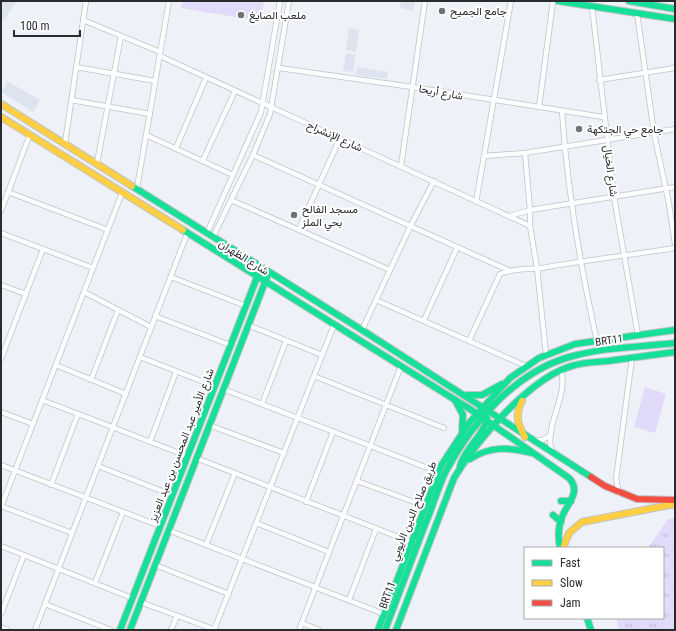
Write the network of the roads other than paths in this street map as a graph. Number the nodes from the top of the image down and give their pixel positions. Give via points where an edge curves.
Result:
1 (86, 1) edge
2 (169, 1) edge
3 (280, 1) edge
4 (289, 1) edge
5 (426, 1) edge
6 (511, 1) edge
7 (553, 1) edge
8 (558, 1) edge
9 (629, 1) edge
10 (637, 2) edge
11 (592, 6) junction
12 (675, 9) edge
13 (636, 13) junction
14 (675, 19) edge
15 (83, 20) junction
16 (121, 36) junction
17 (160, 54) junction
18 (76, 67) junction
19 (279, 68) junction
20 (675, 68) edge
21 (645, 73) junction
22 (114, 74) junction
23 (206, 78) junction
24 (599, 80) junction
25 (155, 81) junction
26 (412, 86) junction
27 (235, 91) junction
28 (71, 100) junction
29 (494, 101) junction
30 (1, 104) edge
31 (263, 105) junction
32 (107, 106) junction
33 (539, 107) junction
34 (272, 108) junction
35 (562, 110) junction
36 (150, 114) junction
37 (1, 117) edge
38 (603, 117) junction
39 (675, 129) edge
40 (654, 132) junction
41 (30, 134) junction
42 (146, 135) junction
43 (340, 138) junction
44 (607, 139) junction
45 (65, 143) junction
46 (564, 146) junction
47 (176, 148) junction
48 (525, 153) junction
49 (253, 155) junction
50 (484, 156) junction
51 (203, 160) junction
52 (97, 163) junction
53 (401, 166) junction
54 (233, 175) junction
55 (434, 181) junction
56 (320, 184) junction
57 (675, 187) edge
58 (137, 188) junction
59 (664, 189) junction
60 (8, 192) junction
61 (122, 193) junction
62 (614, 197) junction
63 (231, 200) junction
64 (476, 202) junction
65 (572, 204) junction
66 (530, 210) junction
67 (1, 211) edge
68 (510, 216) junction
69 (411, 225) junction
70 (530, 226) junction
71 (299, 229) junction
72 (108, 230) junction
73 (1, 233) edge
74 (207, 233) junction
75 (187, 234) junction
76 (213, 237) junction
77 (675, 244) edge
78 (457, 248) junction
79 (675, 248) edge
80 (43, 249) junction
81 (623, 257) junction
82 (581, 261) junction
83 (261, 267) junction
84 (93, 268) junction
85 (537, 268) junction
86 (390, 270) junction
87 (508, 270) junction
88 (269, 272) junction
89 (170, 277) junction
90 (257, 277) junction
91 (265, 282) junction
92 (1, 285) edge
93 (84, 292) junction
94 (26, 294) junction
95 (376, 300) junction
96 (246, 306) junction
97 (118, 310) junction
98 (155, 316) junction
99 (424, 320) junction
100 (248, 325) junction
101 (334, 325) junction
102 (151, 328) junction
103 (362, 330) junction
104 (675, 330) edge
105 (638, 335) junction
106 (675, 339) edge
107 (286, 341) junction
108 (469, 341) junction
109 (597, 341) junction
110 (675, 343) edge
111 (653, 344) junction
112 (230, 345) junction
113 (675, 352) edge
114 (546, 354) junction
115 (322, 355) junction
116 (140, 357) junction
117 (632, 358) junction
118 (1, 359) edge
119 (56, 365) junction
120 (401, 366) junction
121 (526, 366) junction
122 (561, 370) junction
123 (176, 372) junction
124 (314, 376) junction
125 (510, 378) junction
126 (91, 380) junction
127 (214, 386) junction
128 (223, 389) junction
129 (527, 393) junction
130 (126, 394) junction
131 (462, 394) junction
132 (42, 400) junction
133 (455, 400) junction
134 (262, 404) junction
135 (386, 405) junction
136 (483, 407) junction
137 (1, 412) edge
138 (78, 414) junction
139 (476, 414) junction
140 (487, 417) junction
141 (297, 418) junction
142 (500, 419) junction
143 (33, 424) junction
144 (209, 425) junction
145 (112, 427) junction
146 (494, 427) junction
147 (444, 428) dead end
148 (333, 432) junction
149 (462, 432) junction
150 (551, 435) junction
151 (525, 437) junction
152 (533, 441) junction
153 (150, 442) junction
154 (370, 446) junction
155 (284, 453) junction
156 (532, 453) junction
157 (553, 454) junction
158 (187, 456) junction
159 (196, 458) junction
160 (1, 465) edge
161 (98, 466) junction
162 (461, 466) junction
163 (15, 471) junction
164 (438, 472) junction
165 (235, 473) junction
166 (616, 479) junction
167 (357, 481) junction
168 (51, 484) junction
169 (605, 486) junction
170 (270, 487) junction
171 (620, 494) junction
172 (172, 495) junction
173 (85, 498) junction
174 (675, 500) edge
175 (561, 501) dead end
176 (571, 501) junction
177 (306, 502) junction
178 (675, 504) edge
179 (1, 506) edge
180 (425, 506) junction
181 (123, 512) junction
182 (553, 515) dead end
183 (343, 516) junction
184 (561, 522) junction
185 (256, 523) junction
186 (160, 526) junction
187 (376, 529) junction
188 (168, 530) junction
189 (72, 533) junction
190 (411, 542) junction
191 (206, 545) junction
192 (1, 546) edge
193 (560, 547) edge
194 (563, 547) edge
195 (329, 552) junction
196 (24, 555) junction
197 (242, 559) junction
198 (155, 565) junction
199 (58, 568) junction
200 (95, 583) junction
201 (316, 587) junction
202 (228, 594) junction
203 (132, 598) junction
204 (348, 600) junction
205 (140, 602) junction
206 (45, 604) junction
207 (1, 614) edge
208 (384, 614) junction
209 (177, 616) junction
210 (587, 619) edge
211 (302, 623) junction
212 (1, 627) edge
213 (8, 630) edge
214 (35, 630) edge
215 (111, 630) edge
216 (120, 630) edge
217 (130, 630) edge
218 (171, 630) edge
219 (215, 630) edge
220 (299, 630) edge
221 (319, 630) edge
222 (378, 630) edge
223 (385, 630) edge
224 (396, 630) edge
225 (591, 630) edge

1 - 15 street
2 - 17 street
3 - 31 street
4 - 19 street
5 - 26 street
6 - 29 street
7 - 33 street
8 - 11 main road
9 - 10 main road
10 - 12 main road
11 - 13 main road
11 - 24 street, شارع الخيال
13 - 14 main road
13 - 21 street
15 - 16 street, شارع الإنشراح
15 - 18 street
16 - 17 street, شارع الإنشراح
16 - 22 street
17 - 23 street, شارع الإنشراح
17 - 25 street
18 - 22 street
18 - 28 street
19 - 26 street, شارع أريحا
19 - 34 street
20 - 21 street
21 - 24 street
21 - 40 street
22 - 25 street
22 - 32 street
23 - 27 street, شارع الإنشراح
23 - 47 street
24 - 38 street, شارع الخيال
25 - 36 street
26 - 29 street, شارع أريحا
26 - 53 street
27 - 31 street, شارع الإنشراح
27 - 51 street
28 - 32 street
28 - 45 street
29 - 33 street, شارع أريحا
29 - 50 street
30 - 45 main road, شارع الظهران
31 - 34 street, شارع الإنشراح
31 - 54 street
32 - 36 street
32 - 52 street
33 - 35 street, شارع أريحا
34 - 43 street, شارع الإنشراح
34 - 49 street
35 - 38 street, شارع أريحا
35 - 46 street
36 - 42 street
37 - 41 main road, شارع الظهران
38 - 44 street, شارع الخيال
39 - 40 street
40 - 44 street
40 - 59 street
41 - 60 street
41 - 61 main road, شارع الظهران
42 - 47 street
42 - 58 street
43 - 53 street, شارع الإنشراح
43 - 56 street
44 - 46 street
44 - 62 street, شارع الخيال
45 - 52 main road, شارع الظهران
46 - 48 street
46 - 65 street
47 - 51 street
48 - 50 street
48 - 66 street
49 - 56 street
49 - 63 street
50 - 64 street
51 - 54 street
52 - 58 main road, شارع الظهران
53 - 55 street, شارع الإنشراح
54 - 74 street
55 - 64 street, شارع الإنشراح
55 - 69 street
56 - 69 street
56 - 71 street
57 - 59 street
58 - 74 main road, شارع الظهران
59 - 62 street
59 - 77 street
60 - 67 street
60 - 72 street
61 - 72 street
61 - 75 main road, شارع الظهران
62 - 65 street
62 - 81 street, شارع الخيال
63 - 71 street
63 - 76 street
64 - 68 street, شارع الإنشراح
65 - 66 street
65 - 82 street
66 - 68 street
66 - 70 street
68 - 70 street, شارع الإنشراح
69 - 78 street
69 - 86 street
70 - 85 street
71 - 86 street
72 - 84 street
73 - 80 street
74 - 76 main road, شارع الظهران
75 - 89 street
75 - 90 main road, شارع الظهران
76 - 83 main road, شارع الظهران
78 - 87 street
78 - 99 street
79 - 81 street
80 - 84 street
80 - 94 street
81 - 82 street
81 - 105 street, شارع الخيال
82 - 85 street
82 - 109 street
83 - 88 main road, شارع الظهران
83 - 90 main road, شارع الأمير عبد المحسن بن عبد العزيز
84 - 93 street
85 - 87 street
85 - 114 street
86 - 95 street
87 - 108 street via 500,274
88 - 91 main road, شارع الأمير عبد المحسن بن عبد العزيز
88 - 103 main road, شارع الظهران
89 - 96 street
89 - 98 street
90 - 91 main road, شارع الظهران
90 - 96 main road, شارع الأمير عبد المحسن بن عبد العزيز
91 - 100 main road, شارع الأمير عبد المحسن بن عبد العزيز
91 - 101 main road, شارع الظهران
92 - 94 street
93 - 97 street
93 - 119 street
94 - 118 street
95 - 99 street
95 - 103 street
96 - 112 main road, شارع الأمير عبد المحسن بن عبد العزيز
97 - 102 street
97 - 126 street
98 - 102 street
98 - 112 street
99 - 108 street
100 - 107 street
100 - 128 main road, شارع الأمير عبد المحسن بن عبد العزيز
101 - 115 street
101 - 120 main road, شارع الظهران
102 - 116 street
103 - 131 main road, شارع الظهران
104 - 105 main road, طريق صلاح الدين الأيوبي
105 - 109 main road, طريق صلاح الدين الأيوبي
106 - 111 main road
107 - 115 street
107 - 134 street
108 - 121 street
109 - 114 main road, طريق صلاح الدين الأيوبي via 575,344
110 - 111 main road
111 - 140 main road, BRT11 via 578,355 557,361 523,380
112 - 127 main road, شارع الأمير عبد المحسن بن عبد العزيز
113 - 117 main road
114 - 121 main road, طريق صلاح الدين الأيوبي
115 - 124 street
116 - 123 street
116 - 130 street
117 - 122 main road
117 - 166 street
119 - 126 street
119 - 132 street
120 - 133 main road, شارع الظهران
120 - 135 street
121 - 125 main road, طريق صلاح الدين الأيوبي
122 - 129 main road via 542,380
122 - 150 street via 562,388
123 - 127 street
123 - 153 street
124 - 135 street
124 - 141 street
125 - 131 main road via 487,394 474,397
125 - 136 main road, طريق صلاح الدين الأيوبي
126 - 130 street
127 - 158 main road, شارع الأمير عبد المحسن بن عبد العزيز
128 - 134 street
128 - 144 main road, شارع الأمير عبد المحسن بن عبد العزيز
129 - 142 main road
129 - 151 main road via 517,410 516,418
130 - 145 street
131 - 136 main road, شارع الظهران
132 - 138 street
132 - 143 street
133 - 139 main road, شارع الظهران
133 - 149 main road via 463,415
134 - 141 street
135 - 147 street
135 - 154 street
136 - 139 main road, طريق صلاح الدين الأيوبي
136 - 140 main road, شارع الظهران
137 - 143 street
138 - 145 street
138 - 168 street
139 - 140 main road, شارع الظهران
139 - 149 main road, طريق صلاح الدين الأيوبي
140 - 142 main road
140 - 146 main road
140 - 162 main road via 483,428 464,452
140 - 223 main road, BRT11 via 454,456 445,473
141 - 148 street
141 - 155 street
142 - 146 main road
142 - 151 main road
143 - 163 street
144 - 155 street
144 - 159 main road, شارع الأمير عبد المحسن بن عبد العزيز
145 - 153 street
145 - 161 street
146 - 156 main road
146 - 162 main road
148 - 154 street
148 - 177 street
149 - 164 main road, طريق صلاح الدين الأيوبي
150 - 152 street
150 - 157 street
151 - 152 main road
152 - 157 main road
153 - 158 street
154 - 164 street
154 - 167 street
155 - 170 street
156 - 162 main road via 514,448 495,448 483,451
156 - 176 main road via 572,480 575,489
157 - 169 main road
158 - 172 main road, شارع الأمير عبد المحسن بن عبد العزيز
159 - 165 street
159 - 188 main road, شارع الأمير عبد المحسن بن عبد العزيز
160 - 163 street
161 - 172 street
161 - 173 street
162 - 224 main road via 437,519
163 - 168 street
163 - 179 street
164 - 180 main road, طريق صلاح الدين الأيوبي
165 - 170 street
165 - 191 street
166 - 169 street
166 - 171 street
167 - 180 street
167 - 183 street
168 - 173 street
169 - 171 main road
170 - 177 street
170 - 185 street
171 - 174 main road via 646,500
172 - 186 main road, شارع الأمير عبد المحسن بن عبد العزيز
173 - 181 street
173 - 189 street
175 - 176 main road
176 - 184 main road
177 - 183 street
178 - 194 main road via 582,522 569,533
179 - 189 street
180 - 190 main road, طريق صلاح الدين الأيوبي
181 - 186 street
181 - 200 street
182 - 184 main road
183 - 187 street
183 - 195 street
184 - 193 main road
185 - 195 street
185 - 197 street
186 - 203 main road, شارع الأمير عبد المحسن بن عبد العزيز
187 - 190 street
187 - 204 street
188 - 191 street
188 - 198 main road, شارع الأمير عبد المحسن بن عبد العزيز
189 - 199 street
190 - 208 main road, طريق صلاح الدين الأيوبي
191 - 197 street
192 - 196 street
195 - 201 street
196 - 199 street
196 - 207 street
197 - 201 street
197 - 202 street
198 - 202 street
198 - 205 main road, شارع الأمير عبد المحسن بن عبد العزيز
199 - 200 street
199 - 206 street
200 - 203 street
201 - 204 street
201 - 211 street
202 - 219 street
203 - 216 main road, شارع الأمير عبد المحسن بن عبد العزيز
204 - 208 street
205 - 209 street
205 - 217 main road, شارع الأمير عبد المحسن بن عبد العزيز
206 - 214 street
206 - 215 street
208 - 222 main road, طريق صلاح الدين الأيوبي
209 - 218 street
209 - 219 street
210 - 225 main road
211 - 220 street
211 - 221 street
212 - 213 street

